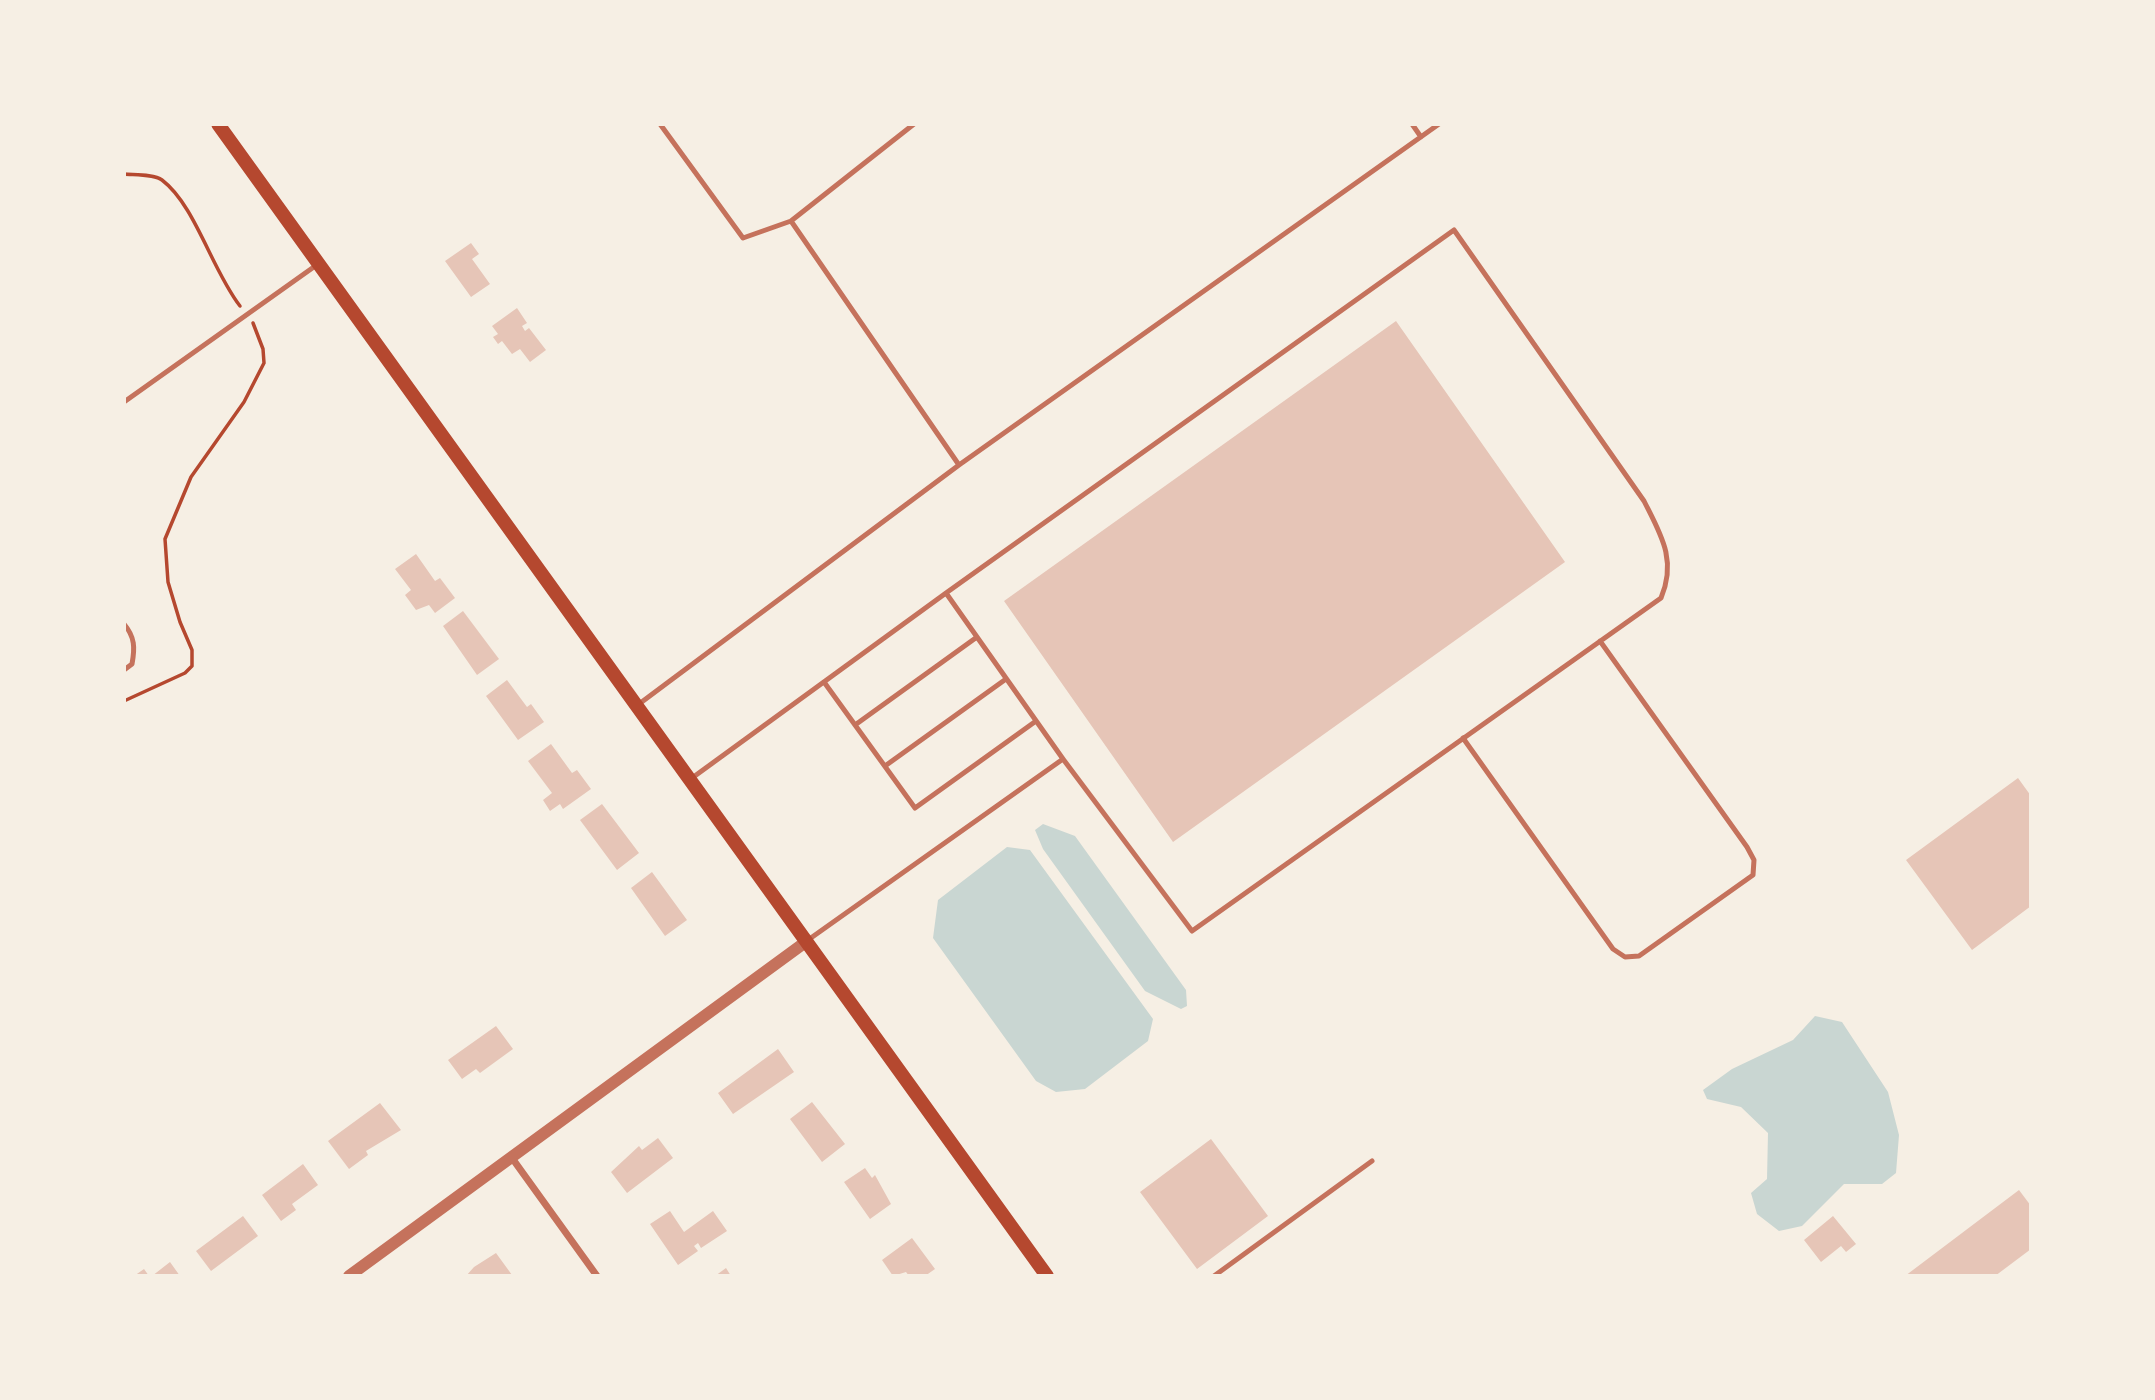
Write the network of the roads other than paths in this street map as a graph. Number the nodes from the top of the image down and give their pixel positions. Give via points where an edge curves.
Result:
1 (218, 124) edge
2 (660, 124) edge
3 (915, 124) edge
4 (1412, 124) edge
5 (1439, 124) edge
6 (1421, 137) junction
7 (791, 220) junction
8 (318, 264) junction
9 (124, 402) edge
10 (959, 465) junction
11 (946, 593) junction
12 (124, 624) edge
13 (977, 637) junction
14 (1600, 641) junction
15 (124, 670) edge
16 (1006, 679) junction
17 (824, 682) junction
18 (636, 706) junction
19 (1036, 721) junction
20 (855, 725) junction
21 (1463, 738) junction
22 (1063, 759) junction
23 (885, 766) junction
24 (689, 779) junction
25 (807, 941) junction
26 (512, 1158) junction
27 (1371, 1161) dead end
28 (349, 1276) edge
29 (597, 1276) edge
30 (1047, 1276) edge
31 (1214, 1276) edge

1 - 8 main road
2 - 7 lane via 743,238
3 - 7 lane
4 - 6 lane
5 - 6 lane
6 - 10 lane
7 - 10 lane
8 - 9 lane
8 - 18 main road
10 - 18 lane
11 - 13 lane
11 - 14 lane via 1454,230 1644,501 1660,532 1670,578 1661,598
11 - 17 lane
12 - 15 lane via 132,634 135,651 132,664
13 - 16 lane
13 - 20 lane
14 - 21 lane
14 - 21 lane via 1754,860 1753,875 1639,956 1625,957 1613,949
16 - 19 lane
16 - 23 lane
17 - 20 lane
17 - 24 lane
18 - 24 main road
19 - 22 lane
19 - 23 lane via 915,808
20 - 23 lane
21 - 22 lane via 1192,932
22 - 25 lane
24 - 25 main road
25 - 26 street
25 - 30 main road
26 - 28 street
26 - 29 street
27 - 31 lane

